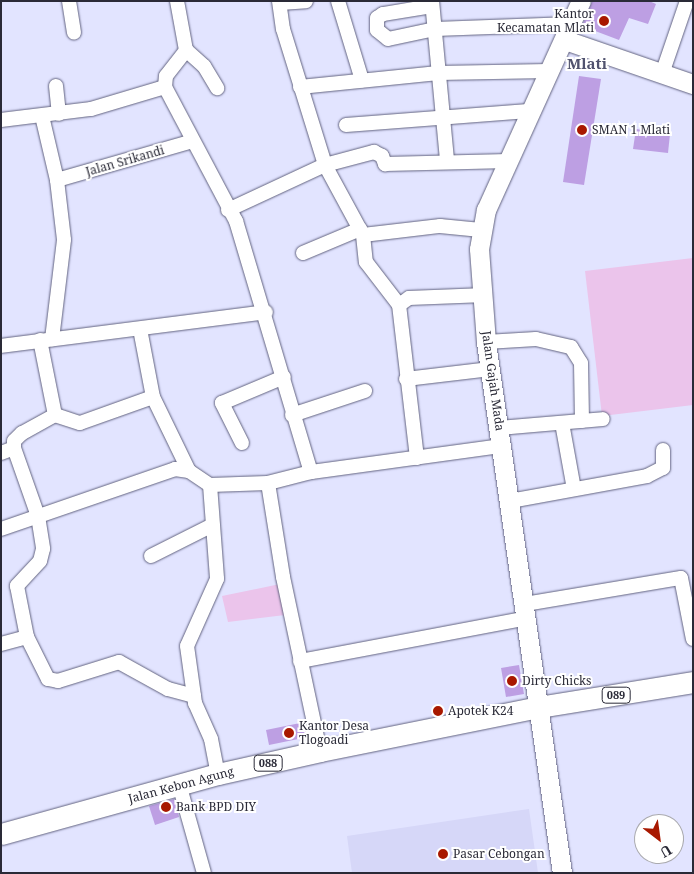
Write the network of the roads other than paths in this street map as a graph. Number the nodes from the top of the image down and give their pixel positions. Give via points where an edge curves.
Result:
1 (69, 1) edge
2 (177, 1) edge
3 (306, 1) edge
4 (338, 1) edge
5 (581, 1) edge
6 (687, 1) edge
7 (279, 2) edge
8 (432, 4) edge
9 (435, 30) junction
10 (569, 32) junction
11 (74, 33) dead end
12 (186, 50) junction
13 (549, 71) junction
14 (663, 71) junction
15 (438, 73) junction
16 (362, 80) junction
17 (693, 84) edge
18 (56, 86) dead end
19 (166, 87) junction
20 (300, 87) junction
21 (217, 88) dead end
22 (528, 111) junction
23 (59, 114) junction
24 (443, 115) junction
25 (42, 116) junction
26 (1, 120) edge
27 (346, 125) dead end
28 (194, 141) junction
29 (447, 160) junction
30 (509, 161) junction
31 (325, 165) junction
32 (57, 180) junction
33 (228, 210) junction
34 (481, 230) junction
35 (361, 232) junction
36 (303, 253) dead end
37 (485, 295) junction
38 (399, 305) junction
39 (266, 312) junction
40 (140, 329) junction
41 (46, 339) junction
42 (486, 342) junction
43 (1, 346) edge
44 (490, 369) junction
45 (284, 377) junction
46 (406, 379) junction
47 (365, 391) dead end
48 (153, 397) junction
49 (55, 415) junction
50 (292, 415) junction
51 (603, 419) dead end
52 (582, 421) junction
53 (562, 423) junction
54 (500, 437) junction
55 (242, 443) dead end
56 (663, 450) dead end
57 (8, 451) edge
58 (417, 458) junction
59 (189, 472) junction
60 (311, 472) junction
61 (268, 483) junction
62 (210, 485) junction
63 (574, 490) junction
64 (510, 501) junction
65 (38, 516) junction
66 (213, 525) junction
67 (1, 529) edge
68 (151, 556) dead end
69 (687, 577) edge
70 (526, 611) junction
71 (27, 637) junction
72 (693, 639) edge
73 (1, 644) edge
74 (300, 662) junction
75 (693, 682) edge
76 (194, 696) junction
77 (539, 707) junction
78 (320, 751) junction
79 (218, 774) junction
80 (179, 784) junction
81 (1, 834) edge
82 (204, 873) edge
83 (562, 873) edge

1 - 11 street
2 - 12 street
3 - 7 street
4 - 16 street
5 - 10 main road, Jalan Gajah Mada
6 - 14 street
7 - 20 street
8 - 9 street
8 - 9 street via 382,14 376,24 379,35 388,39
9 - 10 street
9 - 15 street
10 - 13 main road, Jalan Gajah Mada
10 - 14 main road
12 - 19 street via 166,76
12 - 21 street via 204,66
13 - 15 street
13 - 22 main road, Jalan Gajah Mada
14 - 17 main road
15 - 16 street
15 - 24 street
16 - 20 street
18 - 23 street
19 - 23 street via 91,109
19 - 28 street
20 - 31 street
22 - 24 street
22 - 30 main road, Jalan Gajah Mada
23 - 25 street
24 - 27 street
24 - 29 street
25 - 26 street
25 - 32 street
28 - 32 street, Jalan Srikandi
28 - 33 street
29 - 30 street
29 - 31 street via 385,164 382,156 374,152
30 - 34 main road, Jalan Gajah Mada via 486,210
31 - 33 street
31 - 35 street
32 - 41 street via 64,252
33 - 39 street via 236,221
34 - 35 street via 440,226
34 - 37 main road, Jalan Gajah Mada via 479,249
35 - 36 street
35 - 38 street via 366,262
37 - 38 street via 409,298
37 - 42 main road, Jalan Gajah Mada
38 - 46 street
39 - 40 street
39 - 45 street
40 - 41 street
40 - 48 street
41 - 43 street
41 - 49 street
42 - 44 main road, Jalan Gajah Mada
42 - 52 street via 536,339 571,347 581,363
44 - 46 street
44 - 54 main road, Jalan Gajah Mada
45 - 50 street
45 - 55 street via 222,403
46 - 58 street
47 - 50 street
48 - 49 street via 80,423
48 - 59 street
49 - 57 street via 22,433
50 - 60 street
51 - 52 street
52 - 53 street
53 - 54 street
53 - 63 street
54 - 58 street
54 - 64 main road, Jalan Gajah Mada
56 - 63 street via 664,464 656,473
57 - 65 street
58 - 60 street
59 - 62 street
59 - 65 street via 175,469
60 - 61 street
61 - 62 street
61 - 74 street
62 - 66 street
63 - 64 street
64 - 70 main road, Jalan Gajah Mada
65 - 67 street
65 - 71 street via 42,555 20,580 16,593
66 - 68 street
66 - 76 street via 217,579 187,646
69 - 70 street
69 - 72 street
70 - 74 street
70 - 77 main road, Jalan Gajah Mada
71 - 73 street
71 - 76 street via 48,679 58,681 118,662 168,689
74 - 78 street
75 - 77 main road, 089
76 - 79 street via 211,739
77 - 78 main road, Jalan Kebon Agung / 088
77 - 83 main road, Jalan Gajah Mada
78 - 79 main road, Jalan Kebon Agung / 088
79 - 80 main road, Jalan Kebon Agung / 088
80 - 81 main road, Jalan Kebon Agung / 088
80 - 82 street

